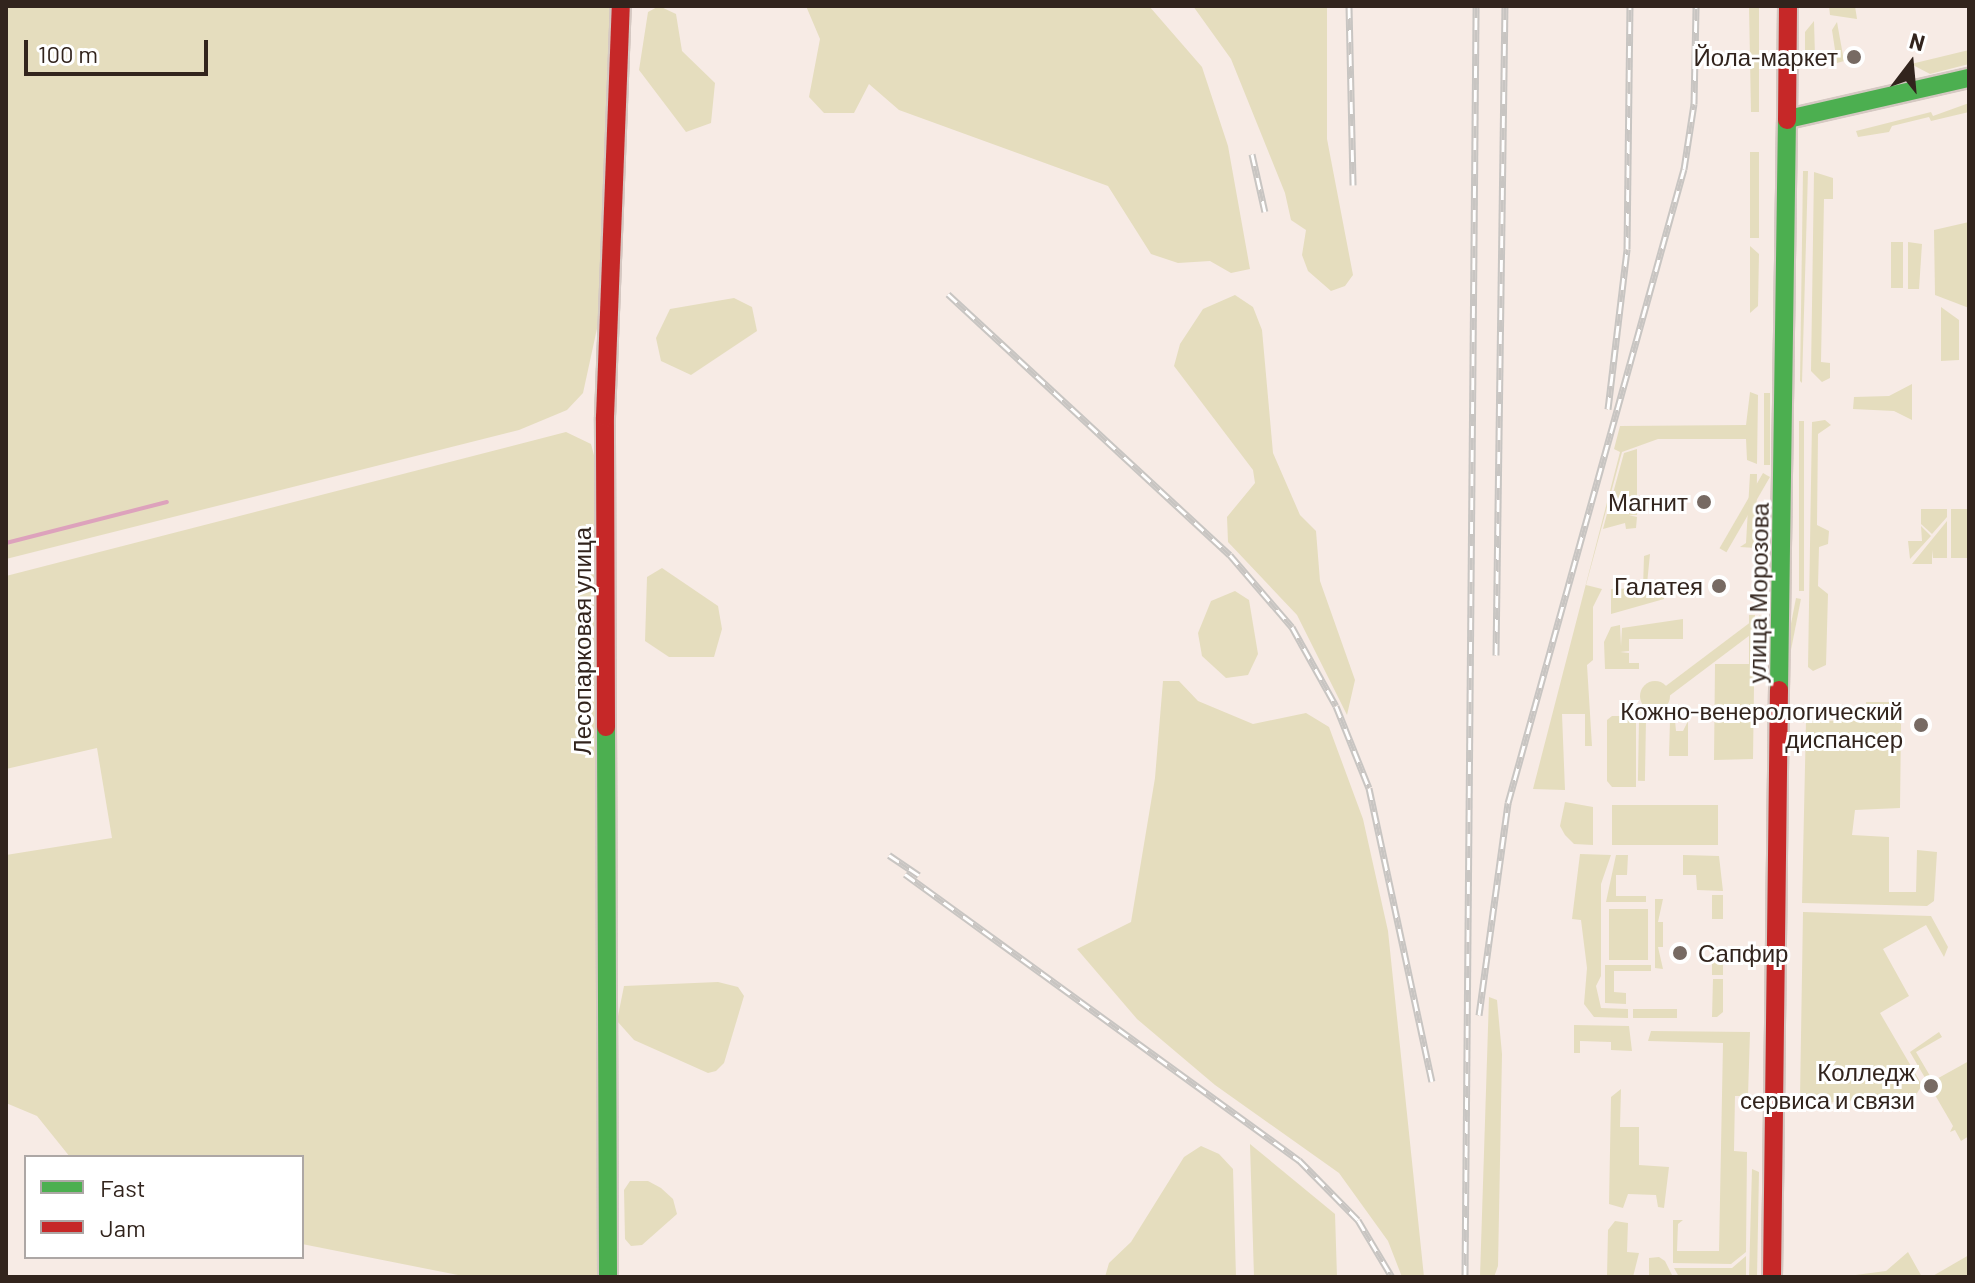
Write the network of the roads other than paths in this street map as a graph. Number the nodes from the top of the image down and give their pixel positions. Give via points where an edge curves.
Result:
1 (621, 6) edge
2 (1788, 6) edge
3 (1969, 78) edge
4 (1788, 119) junction
5 (608, 1277) edge
6 (1772, 1277) edge

1 - 5 street, Лесопарковая улица via 605,417
2 - 4 street, улица Морозова
3 - 4 street
4 - 6 street, улица Морозова

